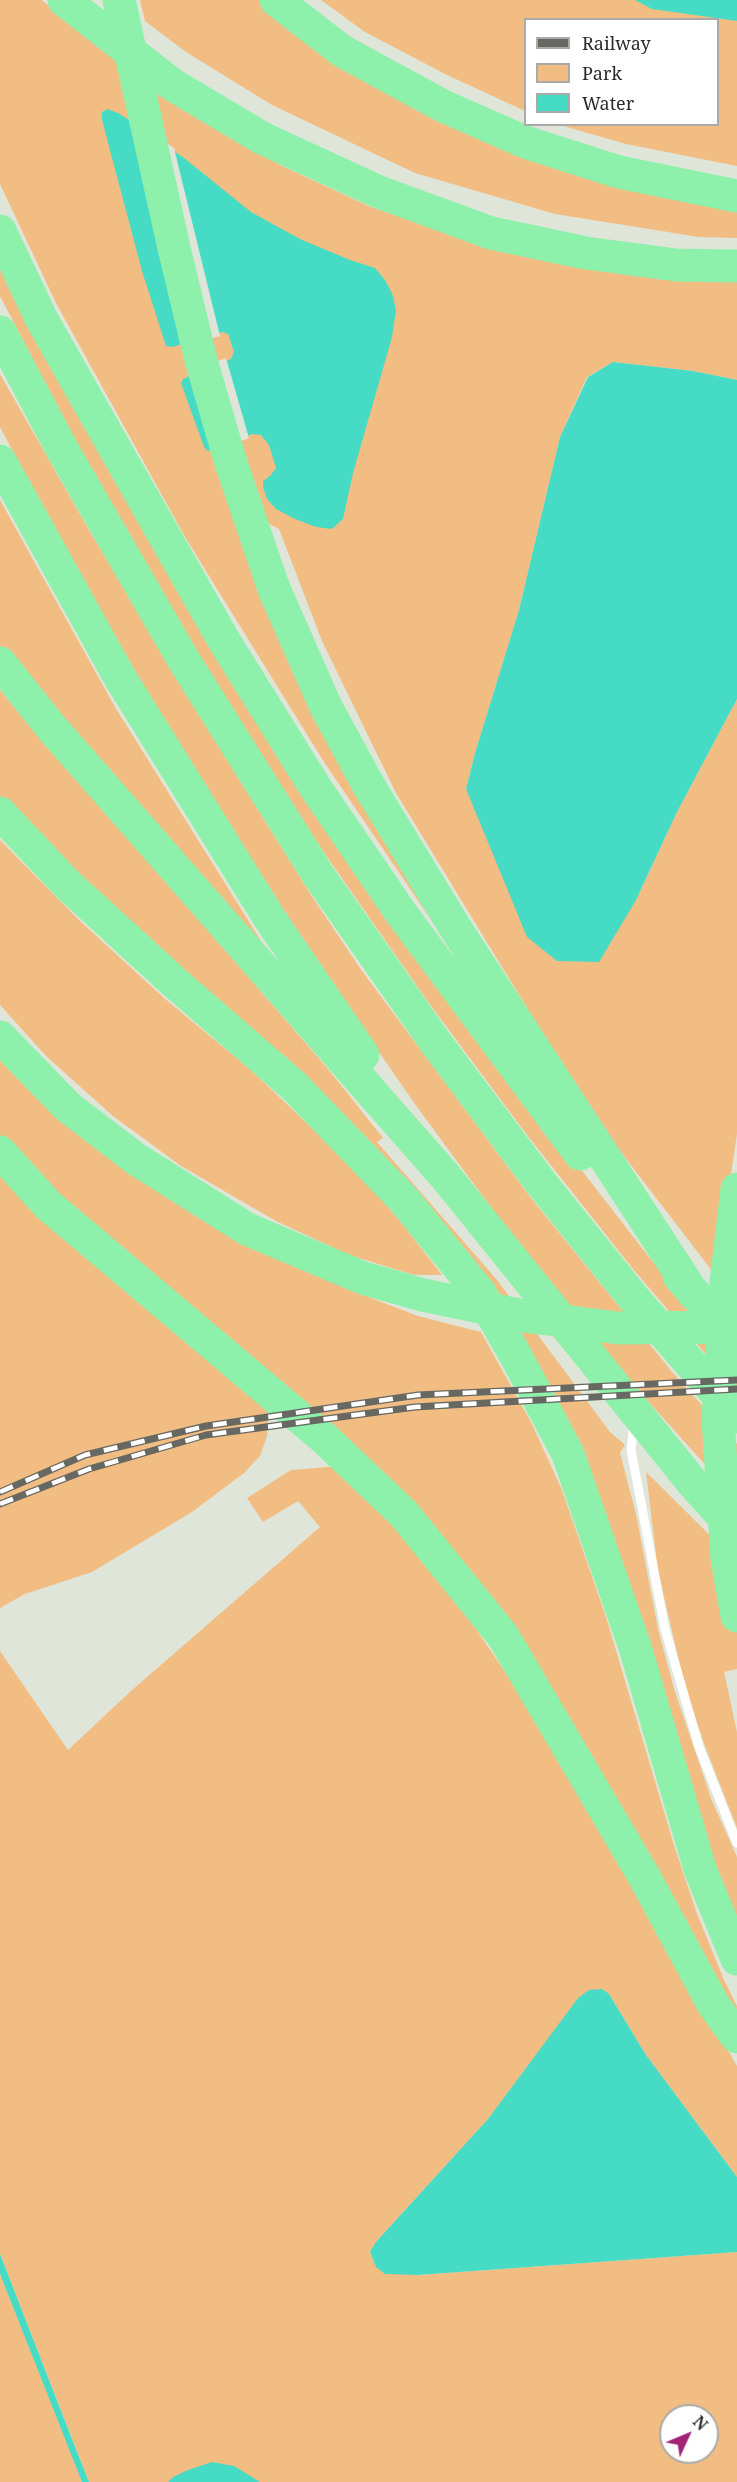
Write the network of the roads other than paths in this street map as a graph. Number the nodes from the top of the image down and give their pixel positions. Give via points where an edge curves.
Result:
1 (64, 0) edge
2 (92, 0) edge
3 (119, 0) edge
4 (276, 0) edge
5 (262, 138) junction
6 (737, 196) edge
7 (0, 231) edge
8 (737, 266) edge
9 (0, 332) edge
10 (0, 461) edge
11 (0, 663) edge
12 (0, 813) edge
13 (0, 1037) edge
14 (0, 1152) edge
15 (445, 1176) junction
16 (737, 1189) edge
17 (693, 1293) junction
18 (737, 1327) edge
19 (737, 1342) edge
20 (636, 1413) junction
21 (737, 1417) edge
22 (732, 1546) edge
23 (737, 1616) edge
24 (737, 1843) edge
25 (737, 1959) edge
26 (737, 2037) edge

1 - 5 highway via 173,85
2 - 5 highway via 174,71
3 - 17 highway via 201,360 230,460 274,589 326,707 456,929
4 - 6 highway via 342,51 443,106 525,142 619,172
5 - 8 highway via 379,192 491,232 586,253 676,265
7 - 17 highway via 42,320 223,639 315,787 515,1069
9 - 21 highway via 62,449 183,659 319,876 436,1043 541,1183
10 - 15 highway via 125,686 270,919
11 - 15 highway via 51,727
12 - 25 highway via 76,892 294,1086 404,1200 480,1293 568,1455 636,1650 699,1869
13 - 18 highway via 68,1107 136,1159 247,1229 363,1278 524,1316 618,1328
14 - 26 highway via 48,1205 325,1439 404,1514 503,1636 623,1839 713,2004
15 - 20 highway
16 - 22 highway via 724,1304 718,1418
17 - 19 highway
20 - 22 highway via 692,1482
20 - 24 lane via 631,1450 664,1629 699,1747
22 - 23 highway

